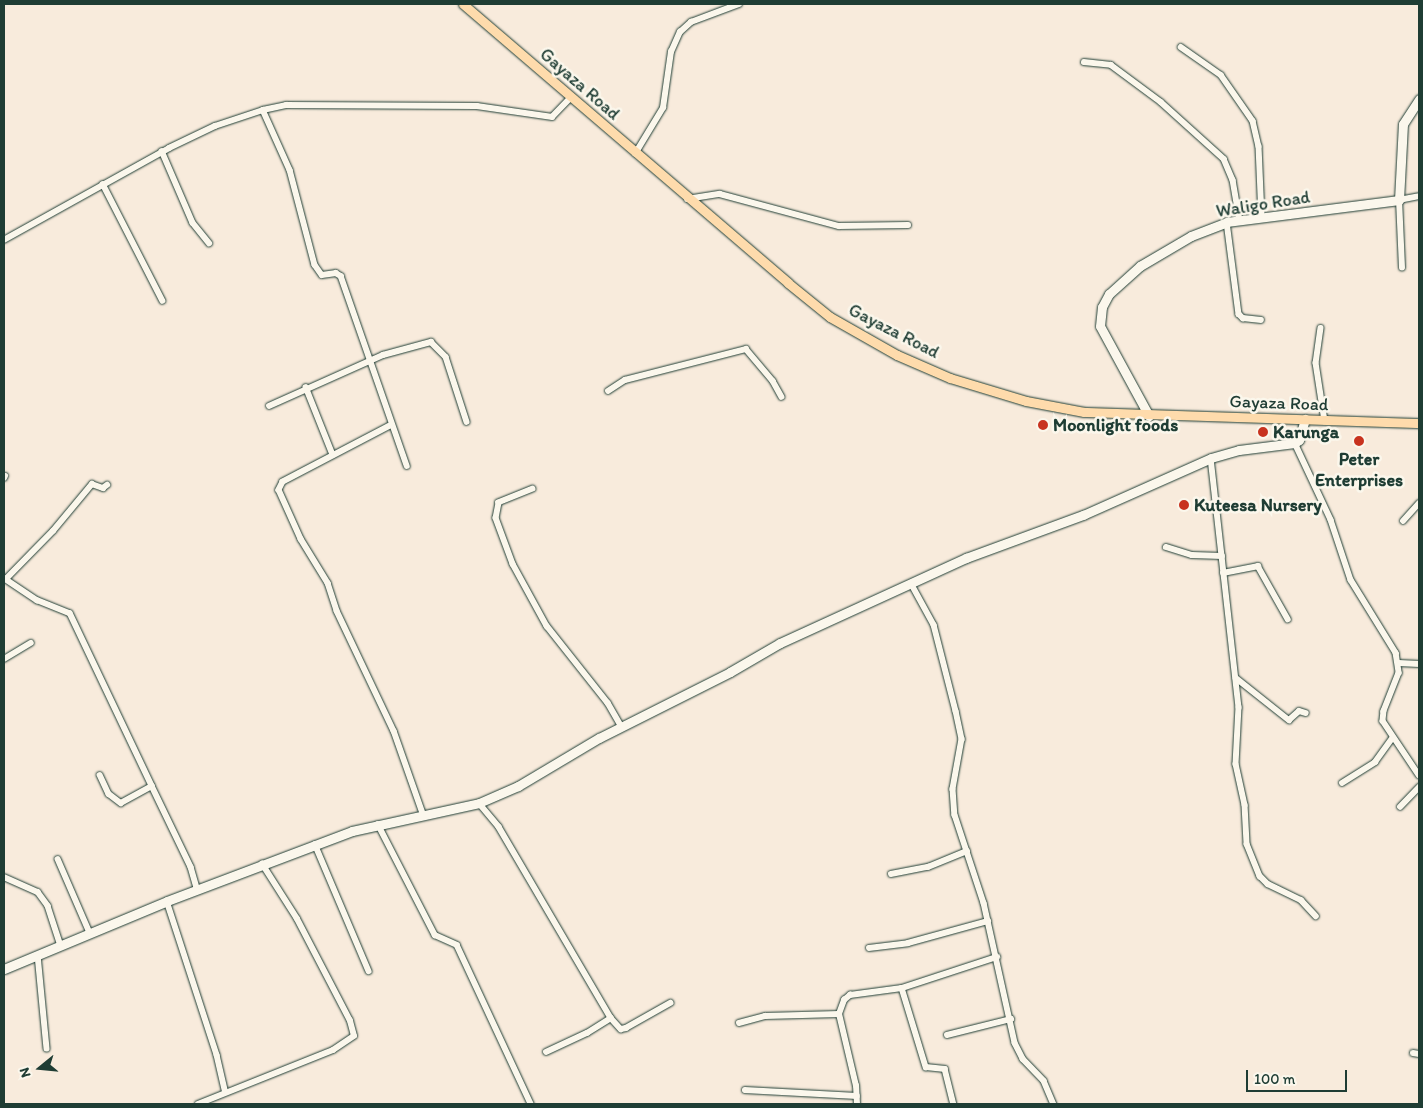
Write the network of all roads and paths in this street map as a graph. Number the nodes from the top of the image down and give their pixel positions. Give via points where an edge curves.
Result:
1 (464, 4) edge
2 (739, 4) edge
3 (1181, 47) dead end
4 (1084, 62) dead end
5 (571, 97) junction
6 (1419, 99) edge
7 (263, 110) junction
8 (162, 151) junction
9 (635, 154) junction
10 (103, 184) junction
11 (1419, 196) edge
12 (687, 199) junction
13 (1399, 200) junction
14 (1262, 217) junction
15 (1240, 220) junction
16 (1227, 222) junction
17 (908, 225) dead end
18 (4, 240) edge
19 (209, 243) dead end
20 (1402, 268) dead end
21 (163, 301) dead end
22 (1261, 320) dead end
23 (1321, 328) dead end
24 (369, 360) junction
25 (306, 387) junction
26 (608, 391) dead end
27 (782, 397) dead end
28 (269, 406) dead end
29 (1149, 416) junction
30 (1305, 419) junction
31 (1325, 421) junction
32 (468, 422) dead end
33 (1419, 423) edge
34 (392, 425) junction
35 (1295, 443) junction
36 (333, 455) junction
37 (1211, 458) junction
38 (407, 466) dead end
39 (108, 485) dead end
40 (533, 489) dead end
41 (1419, 503) edge
42 (1403, 521) dead end
43 (1166, 547) dead end
44 (1222, 556) junction
45 (1223, 573) junction
46 (5, 579) edge
47 (911, 583) junction
48 (1288, 619) dead end
49 (31, 643) dead end
50 (4, 660) edge
51 (1399, 663) junction
52 (1419, 664) edge
53 (1236, 678) junction
54 (1306, 713) dead end
55 (622, 727) junction
56 (1392, 739) junction
57 (100, 775) dead end
58 (1419, 775) edge
59 (1342, 783) dead end
60 (152, 786) junction
61 (1419, 787) edge
62 (479, 803) junction
63 (1400, 807) dead end
64 (424, 816) junction
65 (378, 824) junction
66 (315, 844) junction
67 (968, 851) junction
68 (58, 859) dead end
69 (262, 864) junction
70 (890, 874) dead end
71 (4, 876) edge
72 (198, 891) junction
73 (167, 901) junction
74 (1316, 916) dead end
75 (988, 921) junction
76 (90, 933) junction
77 (61, 946) junction
78 (869, 948) dead end
79 (38, 955) junction
80 (997, 957) junction
81 (4, 969) edge
82 (369, 971) dead end
83 (902, 988) junction
84 (670, 1003) dead end
85 (839, 1014) junction
86 (611, 1018) junction
87 (1011, 1019) junction
88 (739, 1023) dead end
89 (947, 1035) dead end
90 (47, 1049) dead end
91 (546, 1052) dead end
92 (745, 1090) dead end
93 (225, 1091) junction
94 (857, 1096) junction
95 (198, 1104) edge
96 (531, 1104) edge
97 (857, 1104) edge
98 (954, 1104) edge
99 (1054, 1104) edge

1 - 5 main road, Gayaza Road
2 - 9 street via 691,22 680,32 671,52 663,108
3 - 14 street via 1220,75 1253,120 1259,146
4 - 15 street via 1111,65 1169,109 1224,159 1233,180
5 - 7 street via 552,117 468,106 286,105
5 - 9 main road, Gayaza Road
6 - 13 street via 1403,124
7 - 8 street via 215,126
7 - 24 street via 290,170 315,265 322,275 339,273
8 - 10 street
8 - 19 street via 191,218
9 - 12 main road, Gayaza Road
10 - 18 street
10 - 21 street
11 - 13 street
12 - 17 street via 720,194 838,226
12 - 29 main road, Gayaza Road via 830,317 898,356 950,378 1026,401 1084,412
13 - 14 street, Waligo Road
13 - 20 street
14 - 15 street, Waligo Road
15 - 16 street, Waligo Road
16 - 22 street via 1238,314 1243,318
16 - 29 street, Waligo Road via 1191,236 1140,266 1120,281 1102,308 1100,318 1104,336
23 - 31 street via 1316,363
24 - 25 street
24 - 32 street via 422,342 431,342 446,357
24 - 34 street
25 - 28 street
25 - 36 street
26 - 27 street via 626,380 701,358 746,349 774,382
29 - 30 main road, Gayaza Road
30 - 31 main road, Gayaza Road
30 - 35 street via 1299,440
31 - 33 main road, Gayaza Road
34 - 36 street
34 - 38 street
35 - 37 street via 1239,450
35 - 51 street via 1331,520 1351,580 1366,608 1387,634
36 - 64 street via 283,482 280,490 301,539 328,583 336,611 394,731
37 - 44 street
37 - 47 street via 1091,512 966,558
39 - 46 street via 103,488 92,484 54,531
40 - 55 street via 499,502 495,512 513,564 547,626 608,703
41 - 42 street
43 - 44 street via 1192,555
44 - 45 street
45 - 48 street via 1258,566
45 - 53 street
46 - 60 street via 37,600 70,613
47 - 55 street via 780,643
47 - 67 street via 934,625 962,739 953,789
49 - 50 street
51 - 52 street
51 - 56 street via 1399,673 1382,716
53 - 54 street via 1289,720 1298,711
53 - 74 street via 1240,721 1236,764 1246,805 1250,857 1268,884 1301,900
55 - 62 street via 518,786
56 - 58 street
56 - 59 street via 1375,762
57 - 60 street via 109,794 121,803
60 - 72 street via 191,867
61 - 63 street
62 - 64 street
62 - 86 street via 499,827
64 - 65 street
65 - 66 street
65 - 96 street via 435,935 457,945
66 - 69 street
66 - 82 street
67 - 70 street via 928,867
67 - 75 street
68 - 76 street
69 - 72 street
69 - 93 street via 297,919 354,1034 353,1039 333,1050
71 - 77 street via 38,892 48,906
72 - 73 street
73 - 76 street
73 - 93 street via 217,1055
75 - 78 street via 908,943
75 - 80 street
76 - 77 street
77 - 79 street
79 - 81 street
79 - 90 street
80 - 83 street
80 - 87 street
83 - 85 street via 850,995 844,1000
83 - 98 street via 926,1067 945,1069
84 - 86 street via 626,1028 621,1029
85 - 88 street via 765,1016
85 - 94 street
86 - 91 street
87 - 89 street
87 - 99 street via 1019,1052 1044,1081
92 - 94 street
93 - 95 street
94 - 97 street

